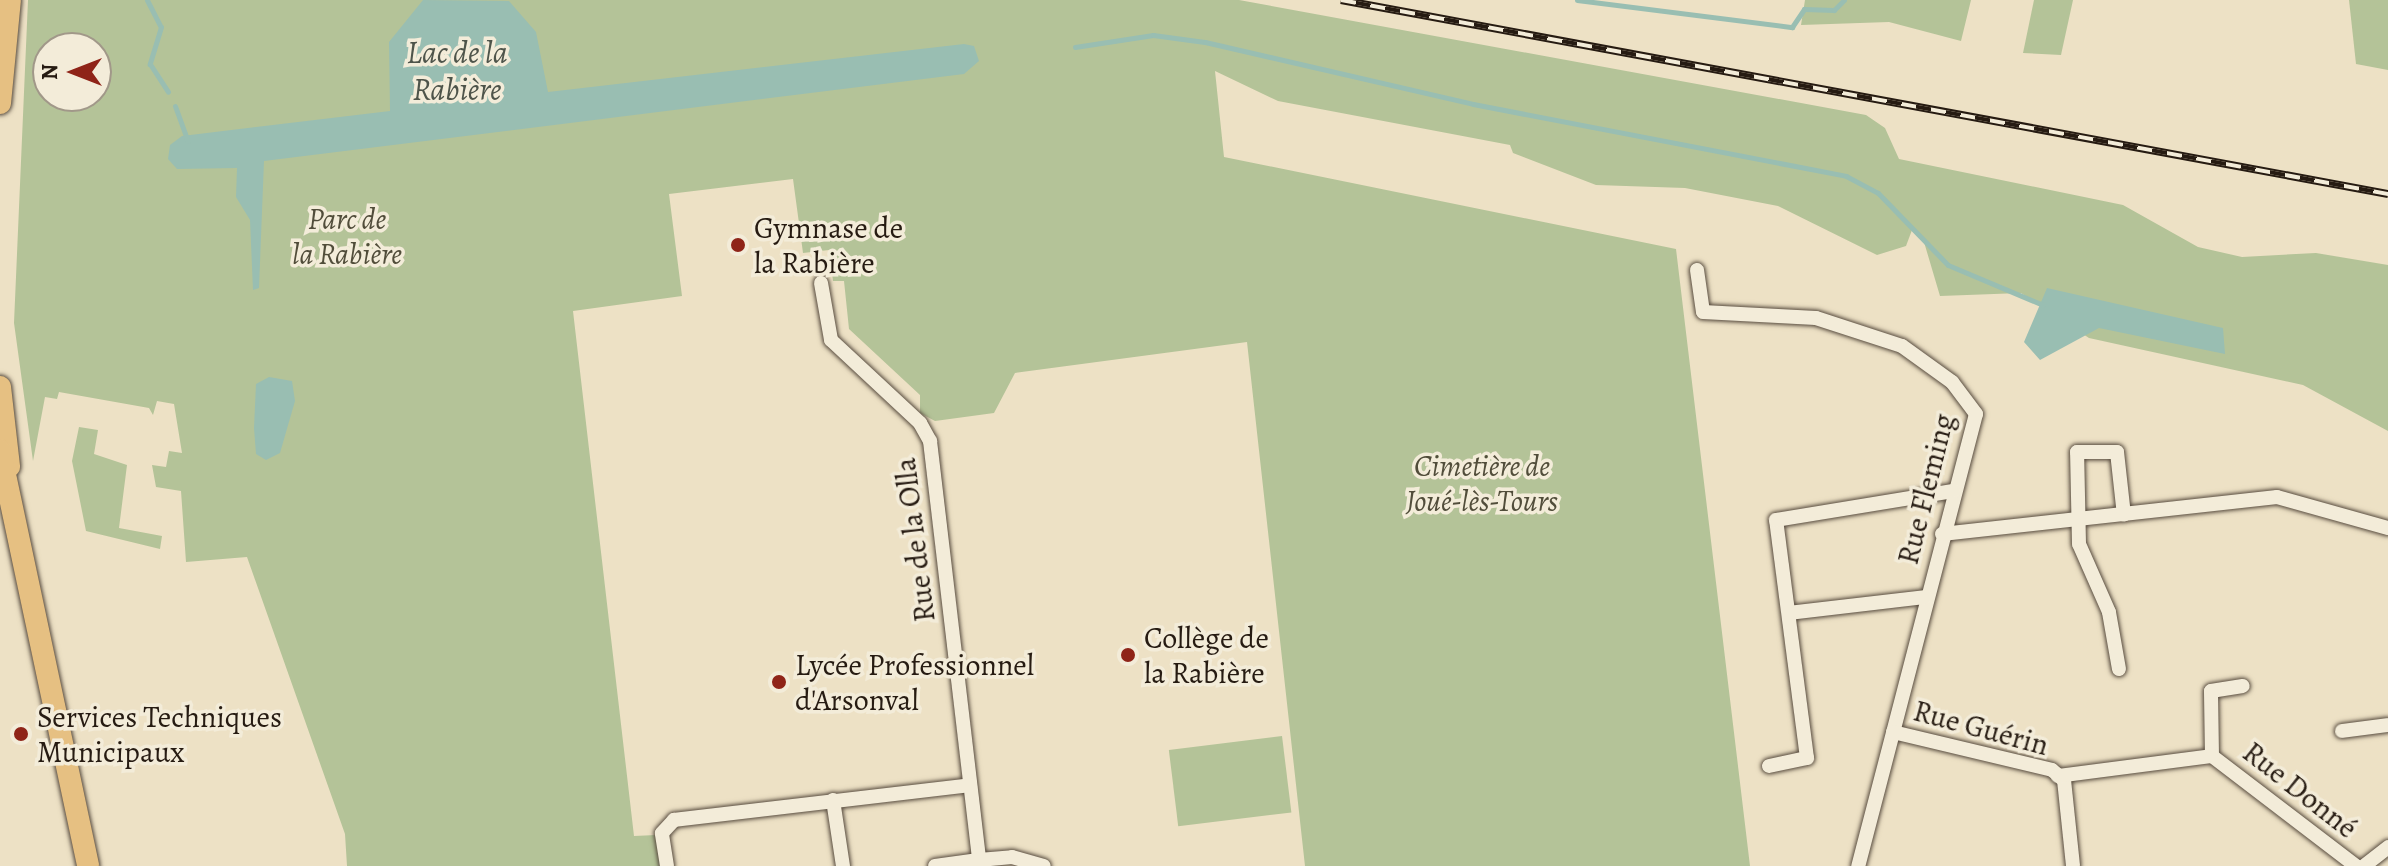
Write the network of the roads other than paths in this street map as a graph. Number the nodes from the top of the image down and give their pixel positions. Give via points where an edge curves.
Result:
1 (10, 0) edge
2 (0, 103) edge
3 (1697, 270) dead end
4 (821, 283) dead end
5 (0, 387) edge
6 (0, 451) edge
7 (1954, 491) junction
8 (2124, 515) junction
9 (2081, 520) junction
10 (16, 523) junction
11 (2388, 528) edge
12 (1942, 534) junction
13 (1926, 597) junction
14 (1789, 613) junction
15 (2119, 669) dead end
16 (2243, 686) dead end
17 (2388, 725) edge
18 (2342, 731) dead end
19 (1893, 732) junction
20 (2212, 756) junction
21 (1769, 766) dead end
22 (2058, 776) junction
23 (970, 785) junction
24 (833, 800) junction
25 (2388, 847) edge
26 (979, 860) junction
27 (88, 866) edge
28 (667, 866) edge
29 (843, 866) edge
30 (935, 866) edge
31 (1044, 866) edge
32 (1858, 866) edge
33 (2073, 866) edge
34 (2356, 866) edge
35 (2364, 866) edge

1 - 2 main road
3 - 7 street, Rue Fleming via 1703,312 1816,318 1902,346 1952,382 1976,414
4 - 23 street, Rue de la Olla via 831,340 920,423 930,441
5 - 10 main road
6 - 10 main road
7 - 12 street, Rue Fleming
7 - 14 street via 1781,516
8 - 9 street
8 - 9 street via 2112,447 2077,452
8 - 11 street via 2277,497
9 - 12 street
9 - 15 street via 2079,544 2109,612
10 - 27 main road
12 - 13 street, Rue Fleming
13 - 14 street
13 - 19 street, Rue Fleming
14 - 21 street via 1807,758
16 - 20 street, Rue Donné via 2211,691
17 - 18 street
19 - 22 street, Rue Guérin
19 - 32 street, Rue Fleming
20 - 22 street, Rue Donné
20 - 34 street, Rue Donné
22 - 33 street, Rue Guérin
23 - 24 street
23 - 26 street, Rue de la Olla
24 - 28 street via 674,820 662,833
24 - 29 street
25 - 35 street
26 - 30 street
26 - 31 street via 1012,857

